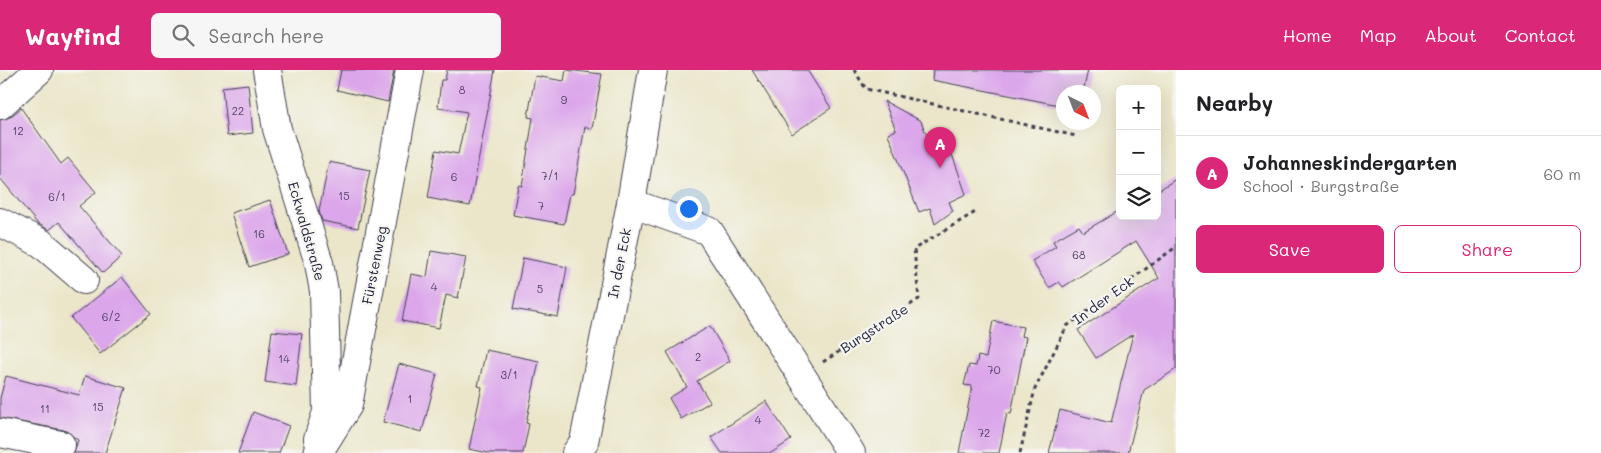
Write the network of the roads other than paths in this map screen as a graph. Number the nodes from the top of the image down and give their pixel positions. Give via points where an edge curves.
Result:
1 (39, 70) edge
2 (267, 70) edge
3 (410, 70) edge
4 (653, 70) edge
5 (0, 105) edge
6 (631, 203) junction
7 (0, 222) edge
8 (84, 280) dead end
9 (0, 433) edge
10 (61, 445) dead end
11 (313, 453) edge
12 (318, 453) edge
13 (576, 453) edge
14 (850, 453) edge

1 - 5 street
2 - 11 street, Eckwaldstraße via 277,129 319,263 324,290 327,412
3 - 12 street, Fürstenweg via 348,405
4 - 6 street, In der Eck
6 - 13 street, In der Eck via 584,442
6 - 14 street via 709,231
7 - 8 street via 41,243
9 - 10 street

